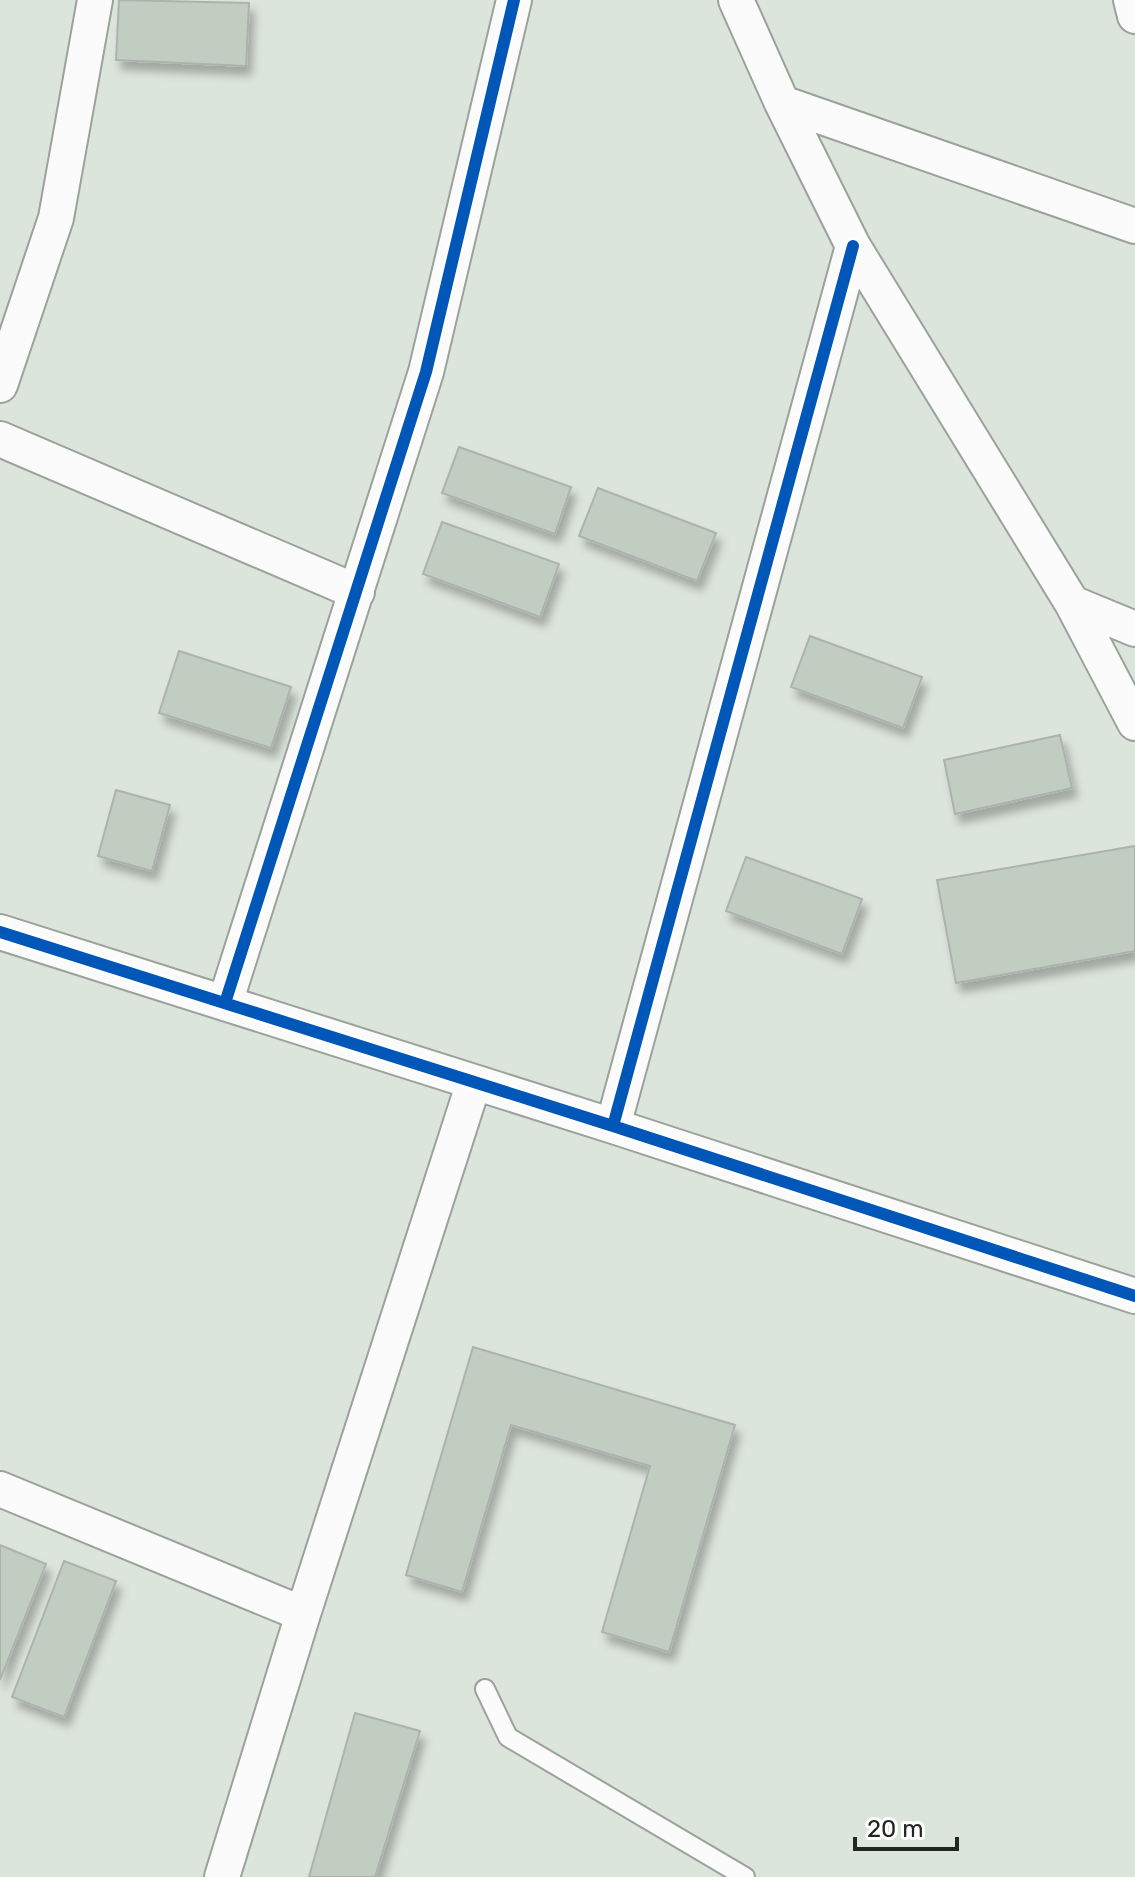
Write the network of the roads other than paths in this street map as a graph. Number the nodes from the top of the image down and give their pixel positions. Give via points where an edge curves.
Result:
1 (95, 0) edge
2 (514, 0) edge
3 (736, 0) edge
4 (1131, 0) edge
5 (1135, 16) edge
6 (782, 103) junction
7 (1135, 226) edge
8 (853, 246) junction
9 (0, 385) edge
10 (0, 439) edge
11 (357, 592) junction
12 (1072, 603) junction
13 (1135, 629) edge
14 (1135, 723) edge
15 (0, 932) edge
16 (225, 1003) junction
17 (474, 1082) junction
18 (613, 1126) junction
19 (1135, 1296) edge
20 (0, 1489) edge
21 (303, 1614) junction
22 (485, 1689) dead end
23 (222, 1877) edge
24 (745, 1877) edge

1 - 9 street via 56,218
2 - 11 street via 426,372
3 - 6 street
4 - 5 street
6 - 7 street
6 - 8 street
8 - 12 street
8 - 18 street
10 - 11 street
11 - 16 street
12 - 13 street
12 - 14 street
15 - 16 street
16 - 17 street
17 - 18 street
17 - 21 street
18 - 19 street
20 - 21 street
21 - 23 street
22 - 24 lane via 508,1737

